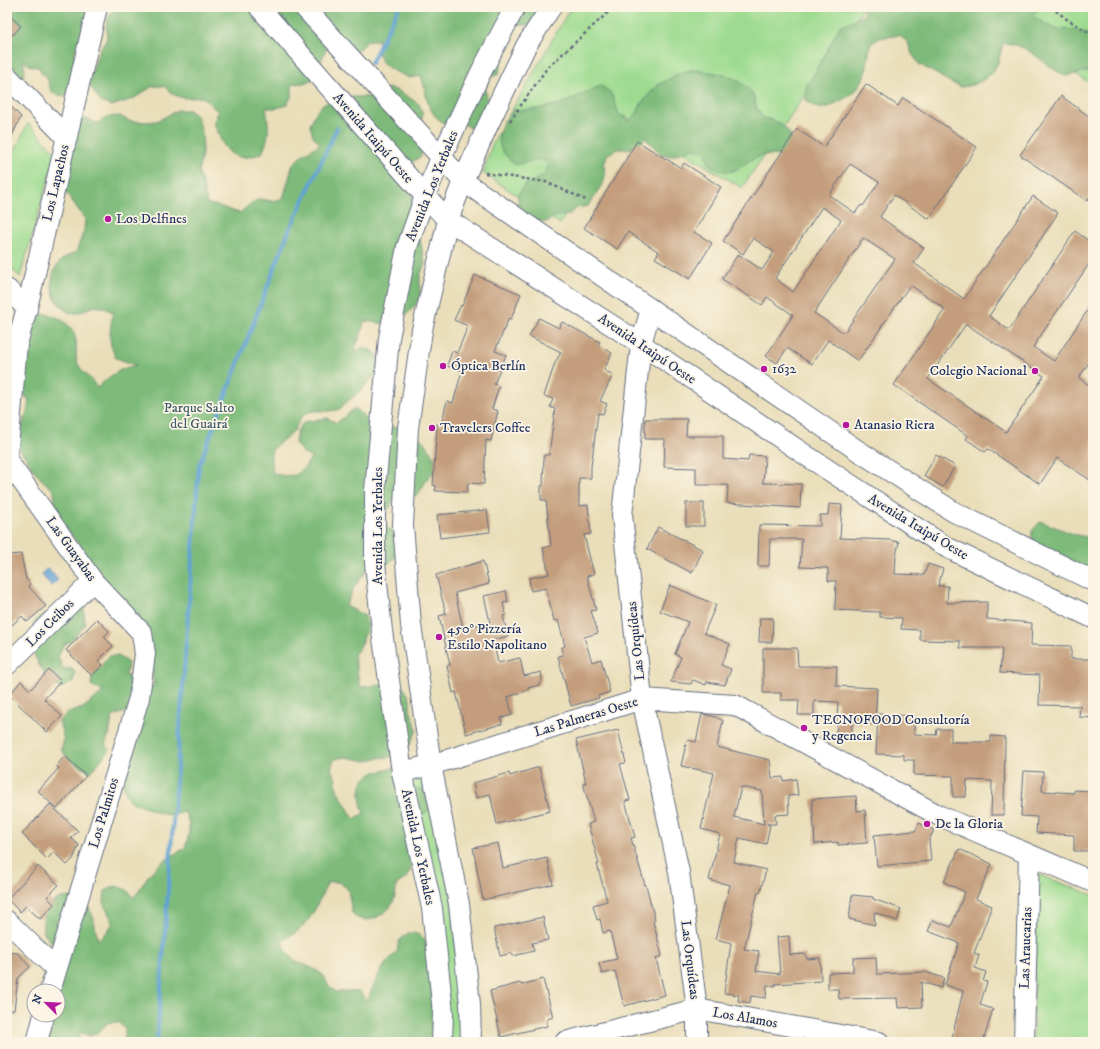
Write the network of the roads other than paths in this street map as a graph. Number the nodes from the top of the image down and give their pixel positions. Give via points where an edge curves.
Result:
1 (97, 7) edge
2 (259, 7) edge
3 (304, 7) edge
4 (515, 7) edge
5 (551, 7) edge
6 (7, 76) edge
7 (67, 138) junction
8 (441, 158) junction
9 (467, 184) junction
10 (425, 196) junction
11 (448, 220) junction
12 (7, 289) edge
13 (27, 308) junction
14 (651, 309) junction
15 (641, 344) junction
16 (12, 350) edge
17 (7, 459) edge
18 (93, 581) junction
19 (1093, 581) edge
20 (1093, 618) edge
21 (142, 633) joint
22 (7, 665) edge
23 (642, 699) junction
24 (432, 765) junction
25 (402, 772) junction
26 (1029, 854) junction
27 (1093, 882) edge
28 (7, 921) edge
29 (56, 969) junction
30 (52, 983) edge
31 (697, 1009) junction
32 (42, 1023) edge
33 (37, 1042) edge
34 (442, 1042) edge
35 (471, 1042) edge
36 (565, 1042) edge
37 (697, 1042) edge
38 (880, 1042) edge
39 (1024, 1042) edge

1 - 7 street, Los Lapachos
2 - 10 street, Avenida Itaipú Oeste
3 - 8 street
4 - 8 street, Avenida Los Yerbales
5 - 9 street via 526,46 488,125
6 - 7 street
7 - 13 street, Los Lapachos
8 - 9 street
8 - 10 street, Avenida Los Yerbales
9 - 11 street
9 - 14 street
10 - 11 street, Avenida Itaipú Oeste
10 - 25 street, Avenida Los Yerbales via 407,247 389,338 375,490 375,563
11 - 15 street, Avenida Itaipú Oeste
11 - 24 street via 422,330 408,428 403,525 411,625
12 - 13 street
13 - 16 street, Los Lapachos
14 - 15 street, Las Orquídeas
14 - 19 street via 954,512
15 - 20 street, Avenida Itaipú Oeste via 946,547
15 - 23 street, Las Orquídeas via 622,515
16 - 17 street, Los Lapachos
17 - 18 street, Las Guayabas
18 - 21 street, Las Guayabas
18 - 22 street, Los Ceibos
21 - 29 street, Los Palmitos via 145,654 139,698
23 - 24 street, Las Palmeras Oeste
23 - 26 street, Las Palmeras Oeste via 736,706 938,815
23 - 31 street, Las Orquídeas via 679,872
24 - 25 street, Las Palmeras Oeste
24 - 35 street via 459,904 470,1004
25 - 34 street, Avenida Los Yerbales via 432,908 443,1013
26 - 27 street, Las Palmeras Oeste
26 - 39 street, Las Araucarias
28 - 29 street
29 - 30 street, Los Palmitos
31 - 36 street, Los Alamos
31 - 37 street, Las Orquídeas
31 - 38 street, Los Alamos
32 - 33 street

